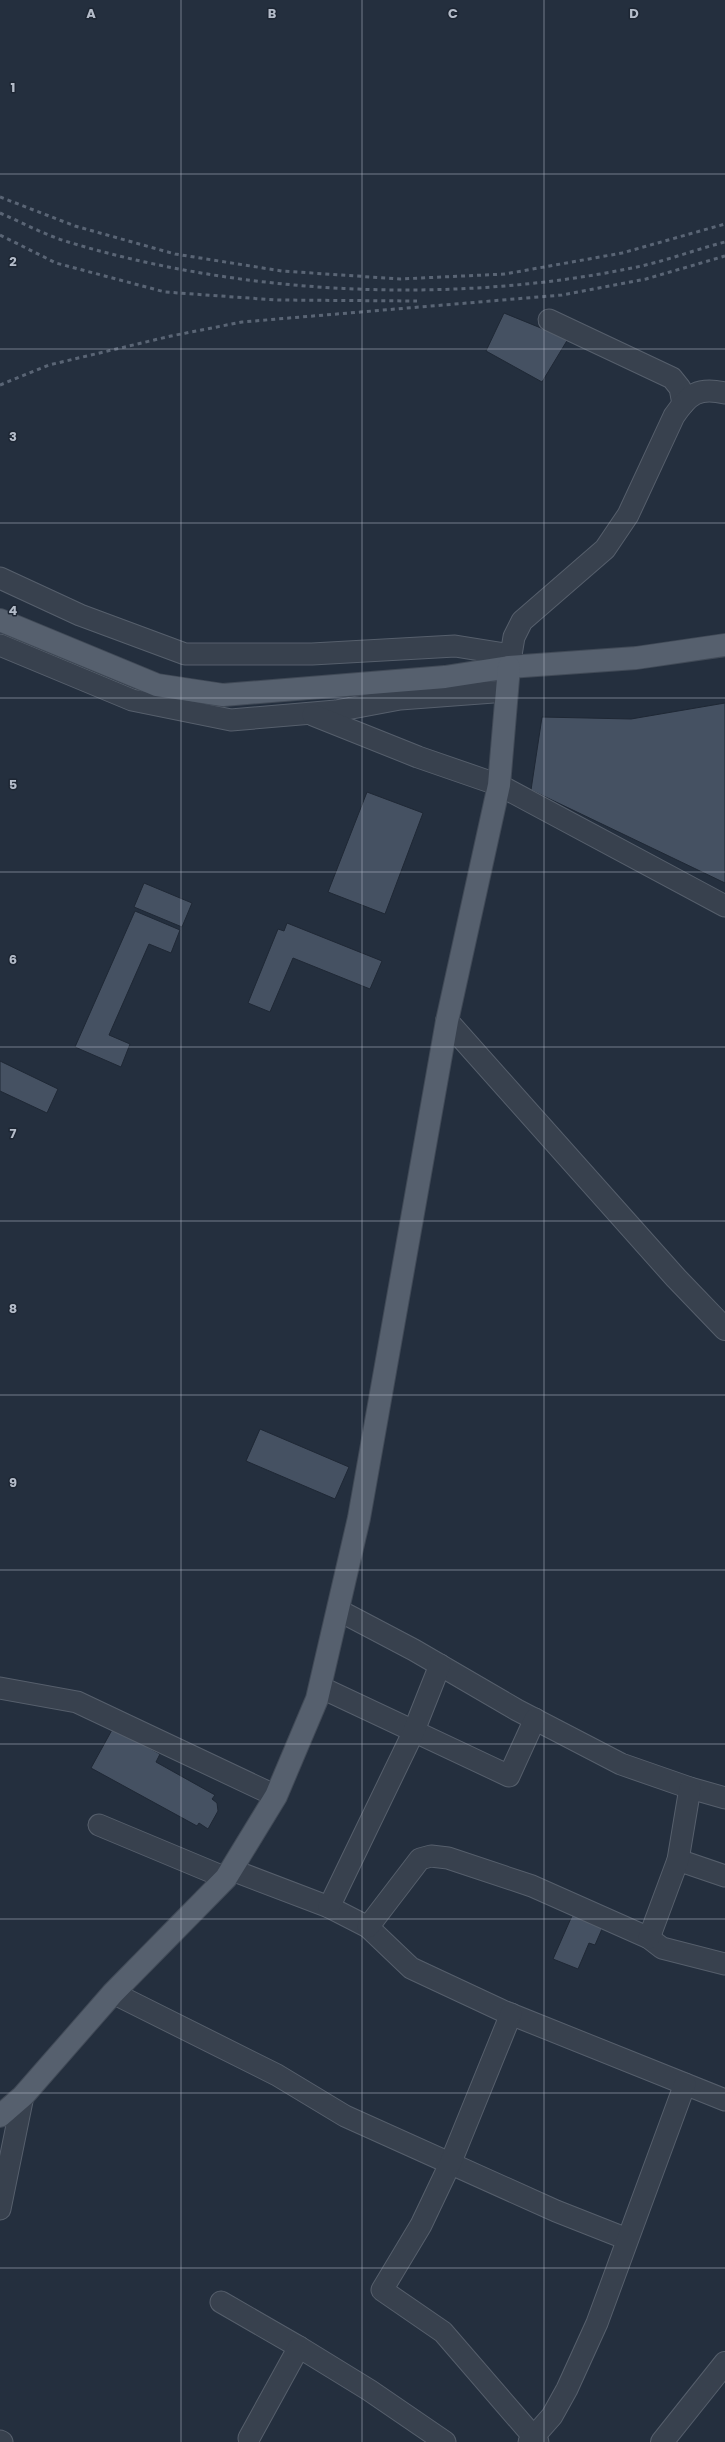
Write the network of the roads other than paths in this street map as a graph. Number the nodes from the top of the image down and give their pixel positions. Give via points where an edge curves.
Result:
1 (549, 320) dead end
2 (725, 393) edge
3 (683, 404) junction
4 (0, 578) edge
5 (0, 620) edge
6 (0, 645) edge
7 (725, 645) edge
8 (510, 661) junction
9 (507, 691) junction
10 (310, 714) junction
11 (499, 785) junction
12 (725, 906) edge
13 (447, 1021) junction
14 (725, 1329) edge
15 (338, 1610) junction
16 (440, 1666) junction
17 (320, 1687) junction
18 (0, 1688) edge
19 (535, 1719) junction
20 (413, 1733) junction
21 (690, 1788) junction
22 (276, 1796) junction
23 (725, 1798) edge
24 (99, 1825) dead end
25 (678, 1860) junction
26 (229, 1874) junction
27 (725, 1876) edge
28 (329, 1907) junction
29 (368, 1927) junction
30 (649, 1938) junction
31 (725, 1964) edge
32 (113, 1993) junction
33 (511, 2014) junction
34 (686, 2084) junction
35 (23, 2096) junction
36 (725, 2100) edge
37 (0, 2116) edge
38 (450, 2164) junction
39 (0, 2209) edge
40 (627, 2240) junction
41 (221, 2302) dead end
42 (299, 2347) junction
43 (723, 2368) edge
44 (249, 2438) dead end
45 (534, 2441) edge
46 (445, 2442) edge
47 (662, 2442) edge

1 - 3 street via 672,378 680,388
2 - 3 street via 713,390 695,392
3 - 8 street via 674,416 628,515 606,550 522,621 514,637
4 - 8 street via 80,615 185,654 312,654 455,646
5 - 8 main road via 156,685 223,695 445,676
6 - 10 street via 132,700 231,720
7 - 8 main road via 636,658
8 - 9 main road
9 - 10 street via 400,699
9 - 11 main road
10 - 11 street via 418,757
11 - 12 street
11 - 13 main road
13 - 14 street via 676,1278
13 - 15 main road via 359,1518
15 - 16 street
15 - 17 main road
16 - 19 street
16 - 20 street
17 - 20 street
17 - 22 main road
18 - 22 street via 77,1702
19 - 20 street via 509,1776
19 - 21 street via 621,1764
20 - 28 street
21 - 23 street
21 - 25 street
22 - 26 main road
24 - 26 street
25 - 27 street
25 - 30 street
26 - 28 street
26 - 32 main road
28 - 29 street
29 - 30 street via 420,1859 431,1856 448,1858 532,1886
29 - 33 street via 411,1968
30 - 31 street via 662,1948
32 - 35 main road
32 - 38 street via 277,2074 345,2116
33 - 34 street
33 - 38 street
34 - 36 street
34 - 40 street
35 - 37 main road
35 - 39 street
38 - 40 street
38 - 45 street via 421,2225 382,2290 443,2332
40 - 45 street via 596,2323 567,2389
41 - 42 street
42 - 44 street
42 - 46 street via 369,2390
43 - 47 street

